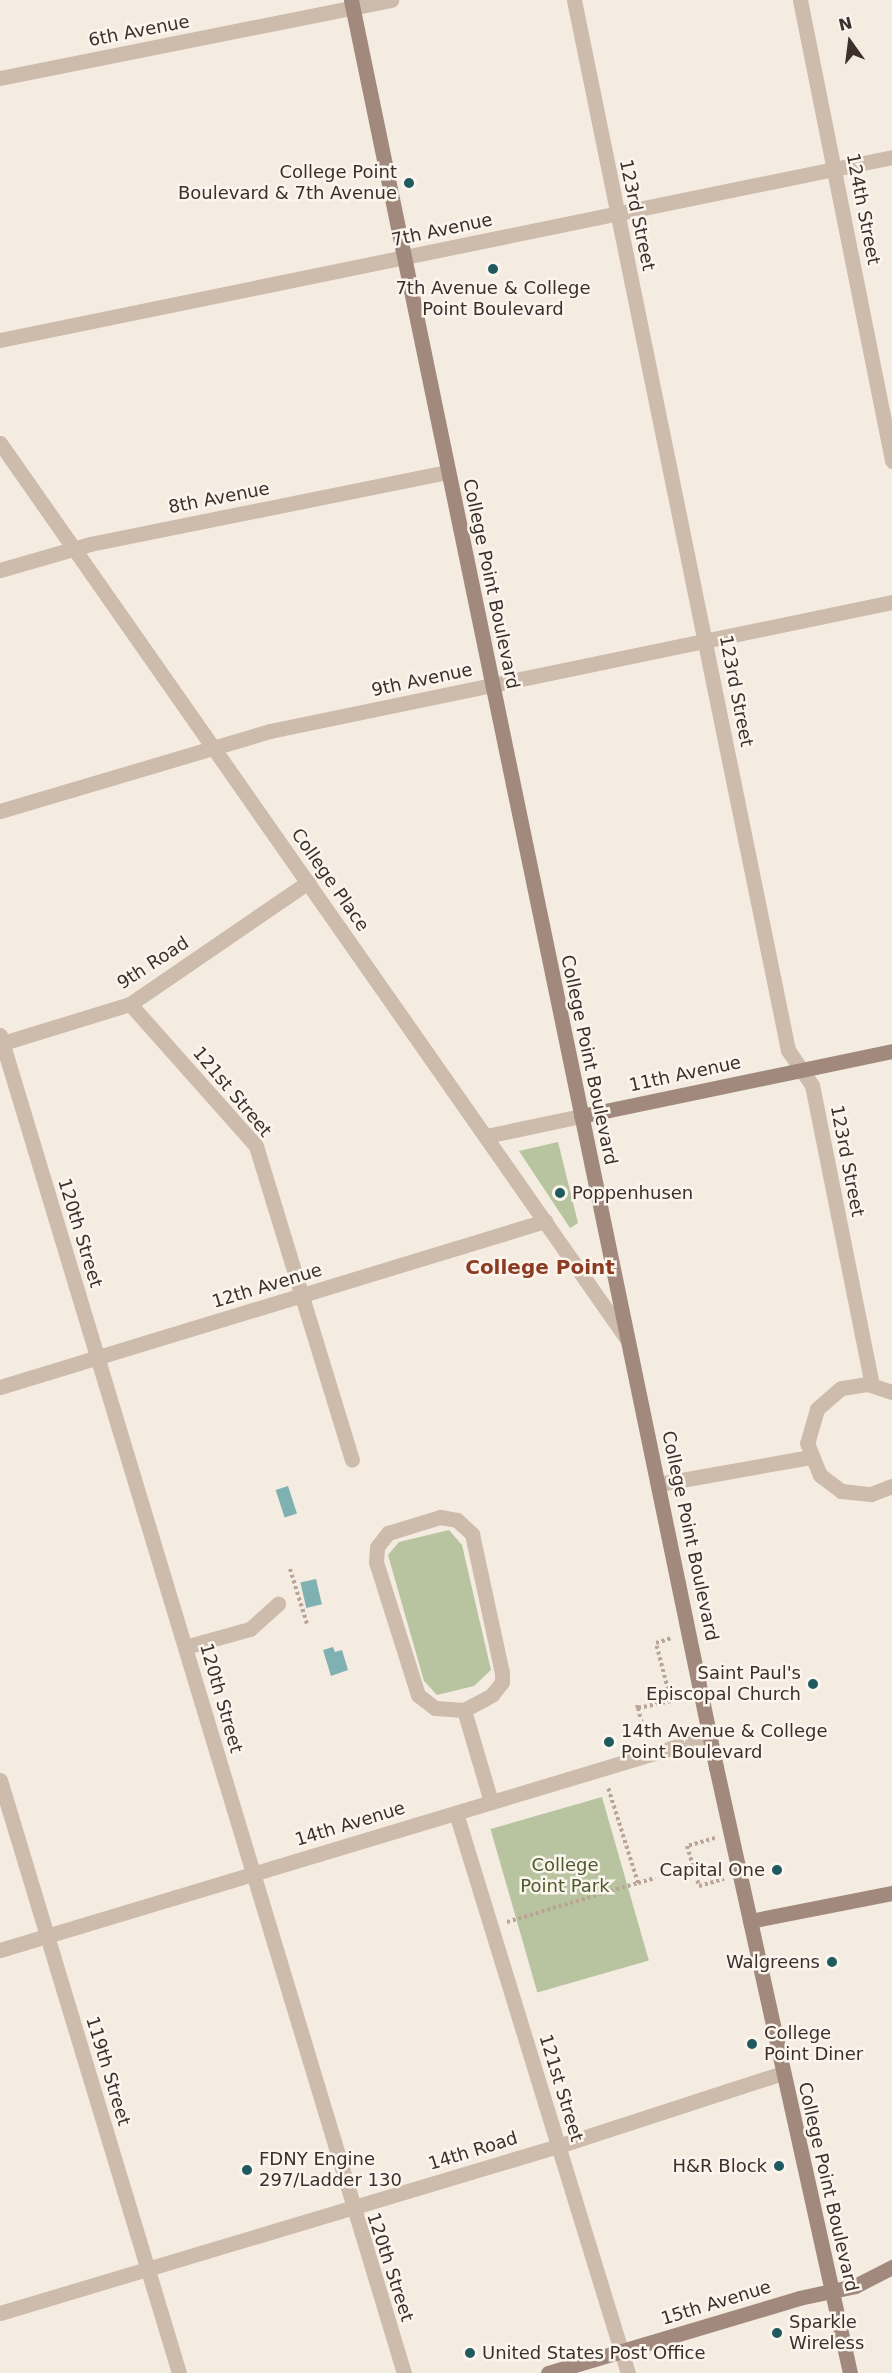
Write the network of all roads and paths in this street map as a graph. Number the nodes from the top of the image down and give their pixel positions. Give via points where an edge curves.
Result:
1 (391, 0) edge
2 (574, 0) edge
3 (800, 0) edge
4 (352, 4) edge
5 (0, 78) edge
6 (892, 157) edge
7 (835, 169) junction
8 (617, 214) junction
9 (403, 258) junction
10 (0, 340) edge
11 (0, 443) edge
12 (892, 461) edge
13 (448, 472) junction
14 (73, 548) junction
15 (0, 570) edge
16 (892, 602) edge
17 (706, 641) junction
18 (492, 685) junction
19 (214, 748) junction
20 (0, 811) edge
21 (308, 882) junction
22 (130, 1004) junction
23 (1, 1039) edge
24 (892, 1052) edge
25 (801, 1070) junction
26 (581, 1116) junction
27 (486, 1136) junction
28 (545, 1221) junction
29 (302, 1297) junction
30 (627, 1339) junction
31 (96, 1357) junction
32 (872, 1384) junction
33 (0, 1387) edge
34 (892, 1392) edge
35 (811, 1457) junction
36 (352, 1460) dead end
37 (659, 1484) junction
38 (892, 1486) edge
39 (290, 1569) dead end
40 (278, 1604) dead end
41 (307, 1624) dead end
42 (671, 1638) dead end
43 (185, 1647) junction
44 (464, 1710) junction
45 (646, 1734) dead end
46 (711, 1736) junction
47 (0, 1780) edge
48 (608, 1787) dead end
49 (491, 1802) junction
50 (456, 1813) junction
51 (711, 1839) dead end
52 (693, 1866) junction
53 (675, 1871) dead end
54 (252, 1874) junction
55 (655, 1878) dead end
56 (719, 1881) dead end
57 (638, 1883) junction
58 (892, 1893) edge
59 (750, 1921) junction
60 (507, 1923) dead end
61 (46, 1936) junction
62 (0, 1950) edge
63 (783, 2073) junction
64 (558, 2146) junction
65 (352, 2209) junction
66 (892, 2266) edge
67 (150, 2269) junction
68 (832, 2291) junction
69 (0, 2313) edge
70 (620, 2352) junction
71 (178, 2373) edge
72 (404, 2373) edge
73 (548, 2373) edge
74 (628, 2373) edge
75 (850, 2373) edge

1 - 4 street, 6th Avenue
2 - 8 street, 123rd Street
3 - 7 street, 124th Street
4 - 5 street, 6th Avenue
4 - 9 street, College Point Boulevard
6 - 7 street, 7th Avenue
7 - 8 street, 7th Avenue
7 - 12 street, 124th Street
8 - 9 street, 7th Avenue
8 - 17 street, 123rd Street
9 - 10 street, 7th Avenue
9 - 13 street, College Point Boulevard
11 - 14 street, College Place
13 - 14 street, 8th Avenue
13 - 18 street, College Point Boulevard
14 - 15 street, 8th Avenue
14 - 19 street, College Place
16 - 17 street, 9th Avenue
17 - 18 street, 9th Avenue
17 - 25 street, 123rd Street via 788,1050
18 - 19 street, 9th Avenue via 270,731
18 - 26 street, College Point Boulevard
19 - 20 street, 9th Avenue
19 - 21 street, College Place
21 - 22 street, 9th Road
21 - 27 street, College Place
22 - 23 street, 9th Road
22 - 29 street, 121st Street via 256,1146
23 - 31 street, 120th Street
24 - 25 street, 11th Avenue
25 - 26 street, 11th Avenue
25 - 32 street, 123rd Street via 812,1085
26 - 27 street, 11th Avenue
26 - 30 street, College Point Boulevard
27 - 28 street, College Place
28 - 29 street, 12th Avenue
28 - 30 street, College Place
29 - 31 street, 12th Avenue
29 - 36 street, 121st Street
30 - 37 street, College Point Boulevard
31 - 33 street, 12th Avenue
31 - 43 street, 120th Street
32 - 34 street
32 - 35 street via 841,1388 820,1403 808,1428
35 - 37 street
35 - 38 street via 820,1475 841,1491 871,1494
37 - 46 street, College Point Boulevard
39 - 41 path
40 - 43 street via 250,1629
42 - 45 path via 656,1643 671,1701 638,1706
43 - 54 street, 120th Street
44 - 44 street via 492,1695 502,1682 502,1673 472,1534 456,1520 440,1518 388,1533 377,1547 376,1562 418,1695 435,1708
44 - 49 street
46 - 49 street, 14th Avenue
46 - 59 street, College Point Boulevard
47 - 61 street, 119th Street
48 - 57 path
49 - 50 street, 14th Avenue
50 - 54 street, 14th Avenue
50 - 64 street, 121st Street
51 - 52 path via 687,1846
52 - 53 path
52 - 56 path via 699,1886
54 - 61 street, 14th Avenue
54 - 65 street, 120th Street
55 - 57 path
57 - 60 path
58 - 59 street
59 - 63 street, College Point Boulevard
61 - 62 street, 14th Avenue
61 - 67 street, 119th Street
63 - 64 street, 14th Road
63 - 68 street, College Point Boulevard
64 - 65 street, 14th Road
64 - 70 street, 121st Street
65 - 67 street, 14th Road
65 - 72 street, 120th Street
66 - 68 street, 15th Avenue via 855,2286
67 - 69 street, 14th Road
67 - 71 street, 119th Street
68 - 70 street, 15th Avenue
68 - 75 street, College Point Boulevard
70 - 73 street, 15th Avenue
70 - 74 street, 121st Street

